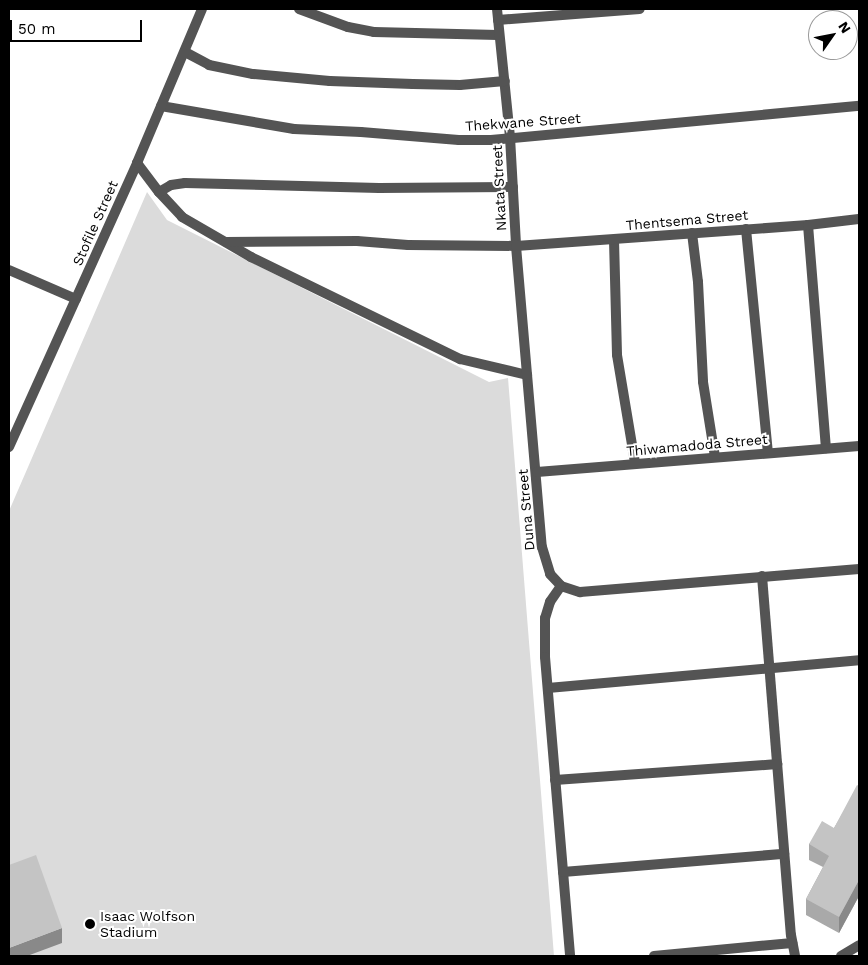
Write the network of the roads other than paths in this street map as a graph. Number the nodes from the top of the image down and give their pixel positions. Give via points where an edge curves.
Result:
1 (202, 9) edge
2 (299, 9) edge
3 (497, 9) edge
4 (640, 9) edge
5 (498, 20) junction
6 (498, 35) junction
7 (185, 52) junction
8 (505, 81) junction
9 (161, 106) junction
10 (859, 106) edge
11 (510, 137) junction
12 (137, 163) junction
13 (513, 187) junction
14 (158, 192) junction
15 (859, 219) edge
16 (808, 225) junction
17 (746, 229) junction
18 (692, 233) junction
19 (614, 240) junction
20 (226, 242) junction
21 (516, 246) junction
22 (9, 270) edge
23 (76, 299) junction
24 (528, 375) junction
25 (859, 446) edge
26 (9, 447) edge
27 (826, 448) junction
28 (768, 452) junction
29 (715, 457) junction
30 (635, 463) junction
31 (537, 472) junction
32 (859, 569) edge
33 (762, 576) junction
34 (561, 586) junction
35 (859, 660) edge
36 (770, 669) junction
37 (548, 688) junction
38 (777, 764) junction
39 (555, 780) junction
40 (784, 854) junction
41 (563, 872) junction
42 (792, 943) junction
43 (859, 946) edge
44 (570, 956) edge
45 (654, 956) edge
46 (795, 956) edge
47 (841, 956) edge

1 - 7 street, Stofile Street
2 - 6 street via 348,27 374,32
3 - 5 street, Nkata Street
4 - 5 street
5 - 6 street, Nkata Street
6 - 8 street, Nkata Street
7 - 8 street via 209,65 236,72 413,84 460,85
7 - 9 street, Stofile Street
8 - 11 street, Nkata Street
9 - 11 street, Thekwane Street via 294,129 459,140
9 - 12 street, Stofile Street
10 - 11 street, Thekwane Street
11 - 13 street, Nkata Street
12 - 14 street
12 - 23 street, Stofile Street
13 - 14 street via 378,188 185,183 171,185
13 - 21 street, Nkata Street
14 - 20 street via 188,221
15 - 16 street, Thentsema Street
16 - 17 street, Thentsema Street
16 - 27 street
17 - 18 street, Thentsema Street
17 - 28 street
18 - 19 street, Thentsema Street
18 - 29 street via 703,382
19 - 21 street, Thentsema Street
19 - 30 street via 617,355
20 - 21 street, Thentsema Street via 357,241
20 - 24 street via 460,359
21 - 24 street, Duna Street
22 - 23 street
23 - 26 street, Stofile Street
24 - 31 street, Duna Street
25 - 27 street, Thiwamadoda Street
27 - 28 street, Thiwamadoda Street
28 - 29 street, Thiwamadoda Street
29 - 30 street, Thiwamadoda Street
30 - 31 street, Thiwamadoda Street
31 - 34 street, Duna Street via 542,546 550,574
32 - 33 street
33 - 34 street via 580,592
33 - 36 street
34 - 37 street via 550,602 545,618
35 - 36 street
36 - 37 street
36 - 38 street
37 - 39 street
38 - 39 street
38 - 40 street
39 - 41 street
40 - 41 street
40 - 42 street
41 - 44 street
42 - 45 street
42 - 46 street
43 - 47 street

